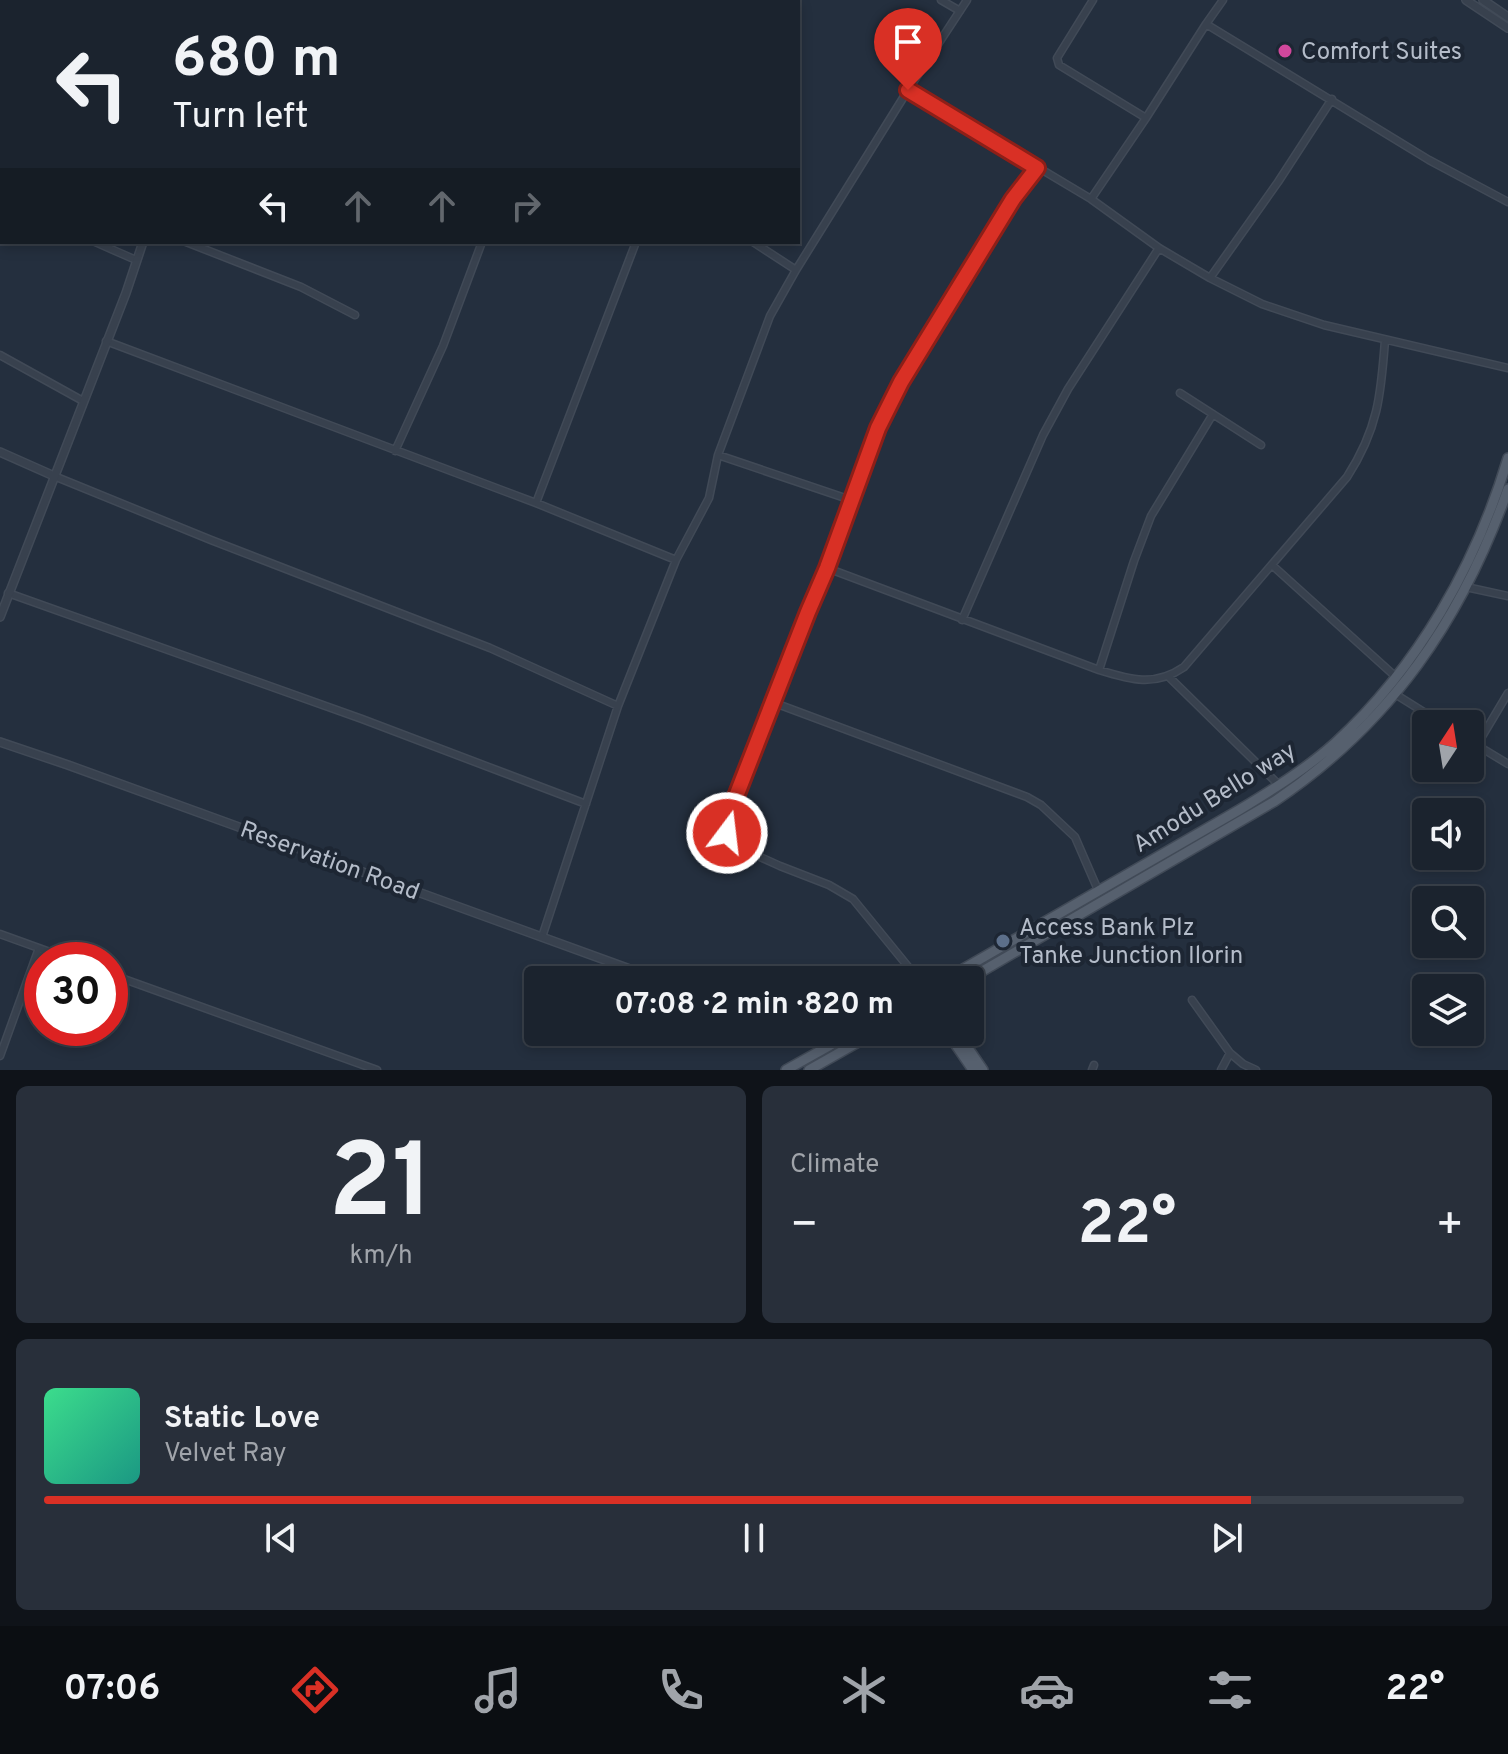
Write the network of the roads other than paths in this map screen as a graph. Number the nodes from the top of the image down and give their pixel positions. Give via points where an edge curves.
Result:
1 (941, 0) edge
2 (967, 0) edge
3 (1093, 0) edge
4 (1223, 0) edge
5 (1466, 0) edge
6 (1483, 0) edge
7 (960, 11) junction
8 (1508, 17) edge
9 (1206, 24) junction
10 (1506, 27) edge
11 (908, 90) junction
12 (1332, 99) junction
13 (1146, 118) junction
14 (1037, 168) junction
15 (1091, 199) junction
16 (1508, 202) edge
17 (100, 244) edge
18 (142, 244) edge
19 (191, 244) edge
20 (481, 244) edge
21 (635, 244) edge
22 (756, 244) edge
23 (1159, 248) junction
24 (136, 260) junction
25 (796, 270) junction
26 (1210, 278) junction
27 (355, 315) dead end
28 (1385, 340) junction
29 (106, 341) junction
30 (0, 355) edge
31 (1508, 368) edge
32 (1180, 393) dead end
33 (83, 401) junction
34 (1213, 414) junction
35 (1261, 445) dead end
36 (395, 451) junction
37 (0, 452) edge
38 (718, 455) junction
39 (1508, 458) edge
40 (54, 476) junction
41 (1507, 493) edge
42 (851, 500) junction
43 (536, 503) junction
44 (676, 560) junction
45 (1272, 565) junction
46 (827, 568) junction
47 (1466, 587) junction
48 (8, 593) junction
49 (1508, 596) edge
50 (0, 617) edge
51 (962, 620) junction
52 (1099, 670) junction
53 (1169, 677) junction
54 (1396, 677) junction
55 (1508, 693) edge
56 (1395, 694) junction
57 (772, 702) junction
58 (618, 706) junction
59 (1421, 710) edge
60 (1484, 727) edge
61 (0, 742) edge
62 (1484, 750) edge
63 (1508, 764) edge
64 (1279, 785) junction
65 (586, 804) junction
66 (1098, 890) junction
67 (0, 934) edge
68 (542, 937) junction
69 (24, 943) edge
70 (622, 966) edge
71 (908, 966) edge
72 (968, 966) edge
73 (984, 970) edge
74 (128, 980) edge
75 (24, 990) edge
76 (1192, 1000) dead end
77 (829, 1046) edge
78 (832, 1046) edge
79 (852, 1046) edge
80 (957, 1046) edge
81 (967, 1046) edge
82 (840, 1053) junction
83 (1230, 1053) junction
84 (0, 1056) edge
85 (377, 1070) edge
86 (786, 1070) edge
87 (809, 1070) edge
88 (973, 1070) edge
89 (983, 1070) edge
90 (1221, 1070) edge
91 (1256, 1070) edge

1 - 7 street
2 - 7 street
3 - 13 street via 1057,58 1059,65
4 - 9 street
5 - 10 street
6 - 8 street
7 - 11 street
9 - 12 street
9 - 13 street
11 - 14 street
11 - 25 street
12 - 16 street
12 - 26 street
13 - 15 street
14 - 15 street
14 - 42 street via 901,382
15 - 23 street
17 - 24 street
18 - 24 street
19 - 27 street via 301,287
20 - 36 street
21 - 43 street
22 - 25 street
23 - 26 street
23 - 51 street via 1043,435
24 - 29 street
25 - 38 street via 770,316
26 - 28 street via 1262,304
28 - 31 street
28 - 45 street via 1381,393 1362,453
29 - 33 street
29 - 36 street
30 - 33 street
32 - 34 street
33 - 40 street
34 - 35 street
34 - 52 street via 1151,516
36 - 43 street
37 - 40 street
38 - 42 street
38 - 44 street via 709,498
39 - 54 main road, Amodu Bello way via 1463,571
40 - 48 street
40 - 58 street via 490,648
41 - 47 main road, Amodu Bello way
42 - 46 street
43 - 44 street
44 - 58 street
45 - 53 street via 1184,667
45 - 54 street
46 - 51 street
46 - 57 street
47 - 49 street
47 - 56 main road, Amodu Bello way
48 - 50 street
48 - 65 street
51 - 52 street
52 - 53 street via 1140,680
53 - 64 street
54 - 64 main road, Amodu Bello way via 1334,744
55 - 60 street
56 - 59 street
56 - 73 main road, Amodu Bello way via 1338,753 1287,793
57 - 66 street via 1041,805 1075,837
57 - 71 street via 729,818 730,840 843,891
58 - 65 street
61 - 68 street, Reservation Road
62 - 63 street
64 - 66 main road, Amodu Bello way
65 - 68 street
66 - 72 main road, Amodu Bello way
67 - 69 street
68 - 70 street, Reservation Road
74 - 85 street
75 - 84 street
76 - 83 street
77 - 86 main road
78 - 82 street
79 - 82 main road
80 - 88 main road
81 - 89 main road
82 - 87 main road
83 - 90 street
83 - 91 street

